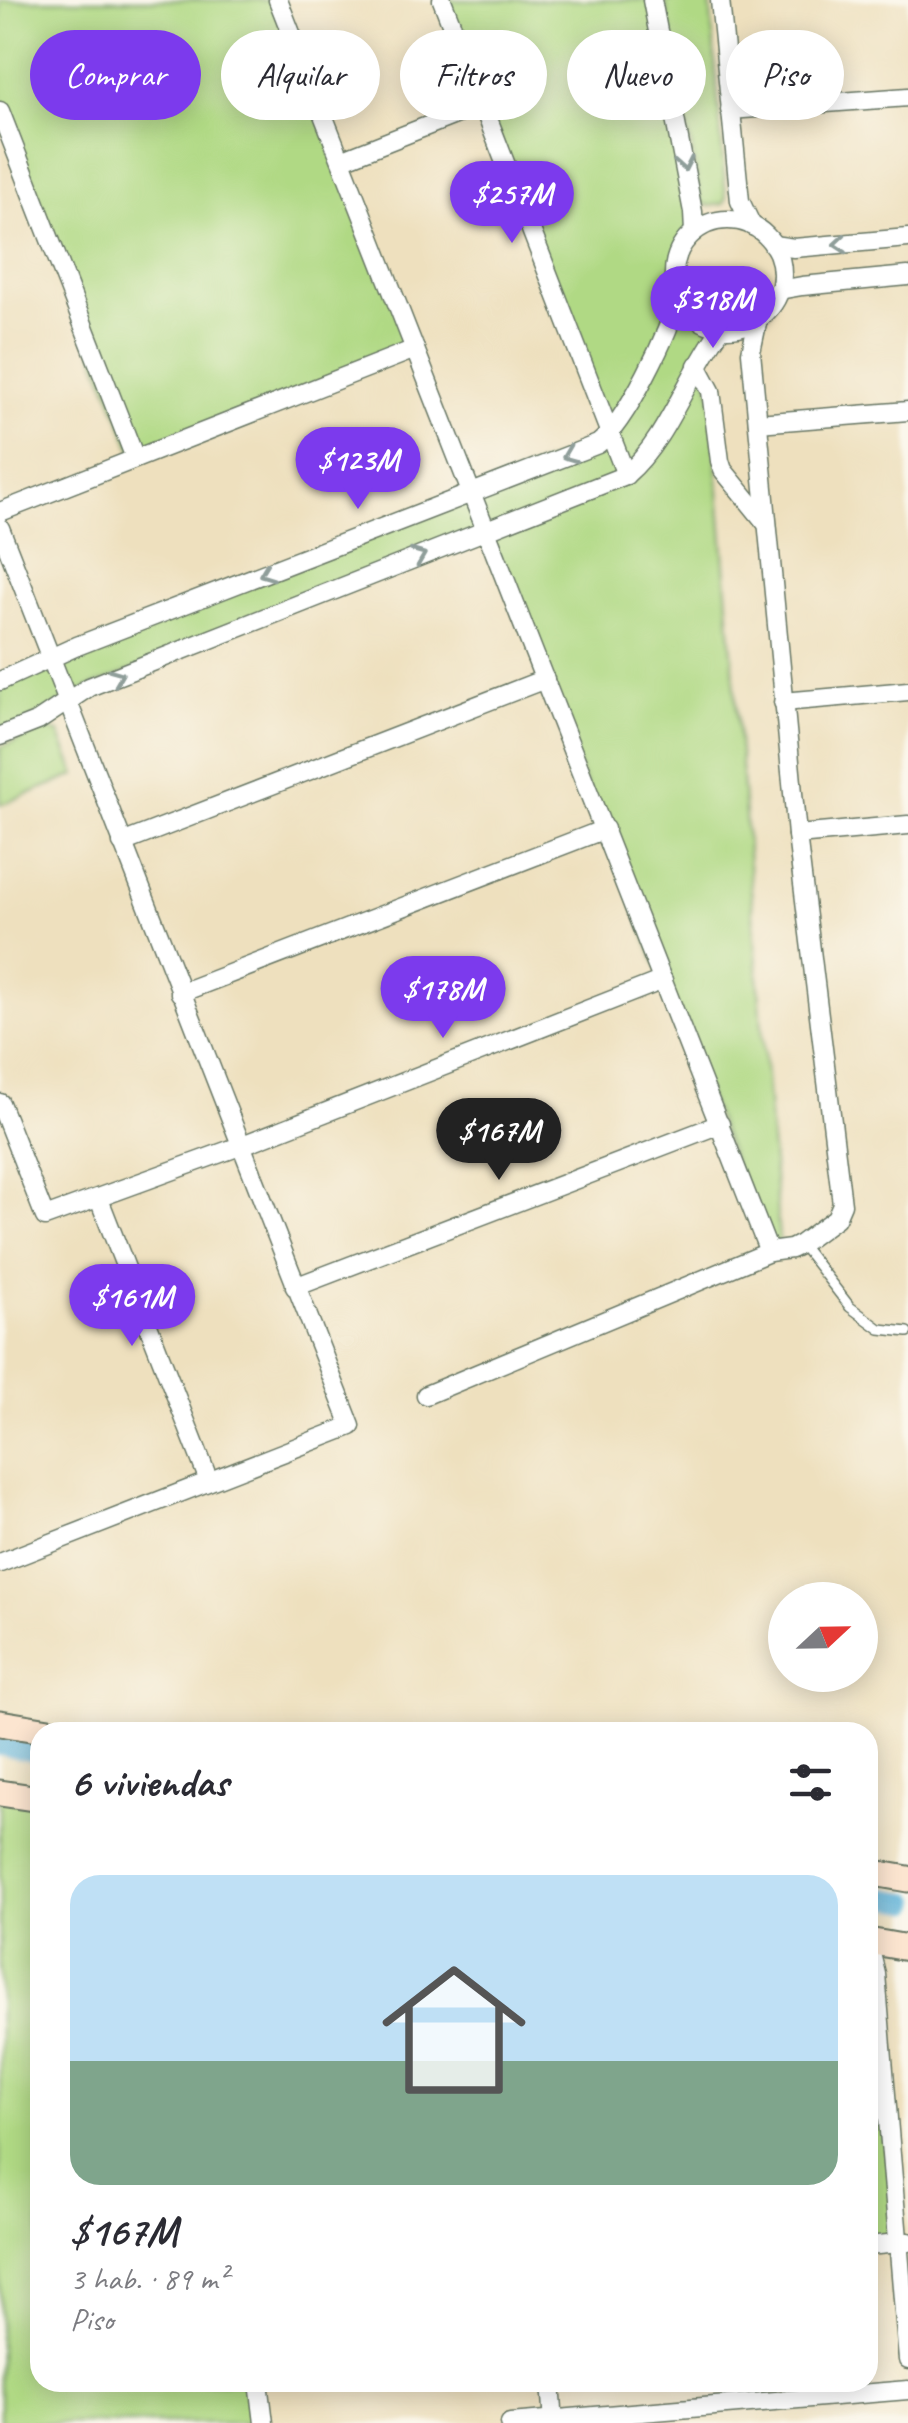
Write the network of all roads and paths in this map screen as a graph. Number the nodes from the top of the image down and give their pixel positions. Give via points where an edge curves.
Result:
1 (278, 0) edge
2 (442, 0) edge
3 (652, 0) edge
4 (720, 0) edge
5 (454, 30) edge
6 (726, 66) edge
7 (908, 97) edge
8 (844, 102) edge
9 (0, 111) edge
10 (442, 120) edge
11 (489, 120) edge
12 (731, 120) edge
13 (341, 160) junction
14 (752, 226) junction
15 (694, 232) junction
16 (908, 238) edge
17 (773, 245) junction
18 (908, 276) edge
19 (779, 290) junction
20 (678, 296) junction
21 (758, 319) junction
22 (722, 328) junction
23 (415, 349) junction
24 (698, 365) junction
25 (908, 411) edge
26 (758, 423) junction
27 (610, 435) junction
28 (135, 458) junction
29 (626, 475) junction
30 (472, 494) junction
31 (0, 512) edge
32 (767, 525) junction
33 (0, 528) edge
34 (486, 529) junction
35 (51, 659) junction
36 (544, 679) junction
37 (0, 681) edge
38 (908, 691) edge
39 (67, 702) junction
40 (784, 702) junction
41 (0, 736) edge
42 (908, 825) edge
43 (605, 829) junction
44 (797, 835) junction
45 (122, 843) junction
46 (664, 980) junction
47 (180, 993) junction
48 (0, 1103) edge
49 (720, 1124) junction
50 (240, 1146) junction
51 (99, 1198) junction
52 (801, 1244) junction
53 (770, 1252) junction
54 (295, 1287) junction
55 (908, 1332) edge
56 (426, 1394) dead end
57 (209, 1481) junction
58 (0, 1563) edge
59 (0, 1723) edge
60 (30, 1728) edge
61 (0, 1792) edge
62 (30, 1797) edge
63 (878, 1874) edge
64 (908, 1879) edge
65 (878, 1943) edge
66 (908, 1948) edge
67 (878, 1994) edge
68 (903, 2243) edge
69 (878, 2245) edge
70 (908, 2360) edge
71 (908, 2390) edge
72 (260, 2392) edge
73 (552, 2392) edge
74 (554, 2421) edge
75 (264, 2423) edge
76 (510, 2423) edge

1 - 13 street
2 - 5 street
3 -> 15 street
4 - 6 street
7 - 8 street
9 - 28 street
10 - 13 street
11 - 27 street
12 - 14 street via 740,202
13 - 23 street
14 - 15 street via 722,220
14 - 17 street
15 - 20 street via 676,261
16 -> 17 street
17 - 19 street via 782,274
18 - 19 street
19 - 21 street
20 - 22 street via 698,319
20 - 27 street via 670,328
21 - 22 street
21 - 26 street via 751,352
22 - 24 street
23 - 28 street
23 - 30 street
24 - 29 street via 648,454
24 - 32 street via 711,391 723,470
25 - 26 street
26 - 32 street
27 - 29 street
27 -> 30 street
28 - 31 street
29 - 34 street
30 - 34 street
30 -> 35 street
32 - 40 street
33 - 35 street
34 - 36 street
39 -> 34 street via 90,687
35 - 37 street
35 - 39 street
36 - 43 street
36 - 45 street
38 - 40 street
39 - 41 street
39 - 45 street
40 - 44 street
42 - 44 street
43 - 46 street
43 - 47 street
44 - 52 street via 842,1204 836,1218
45 - 47 street
46 - 49 street
46 - 50 street
47 - 50 street
48 - 51 street via 45,1217
49 - 53 street
49 - 54 street
50 - 51 street
50 - 54 street
51 - 57 street
52 - 53 street
52 - 55 lane via 850,1307 880,1329
53 - 56 street
54 - 57 street via 350,1426
57 - 58 street
59 - 60 main road
61 - 62 main road
63 - 64 main road
65 - 66 main road
67 - 68 street
68 - 69 street
68 - 70 street
71 - 74 street
72 - 75 street
73 - 74 street
74 - 76 street

